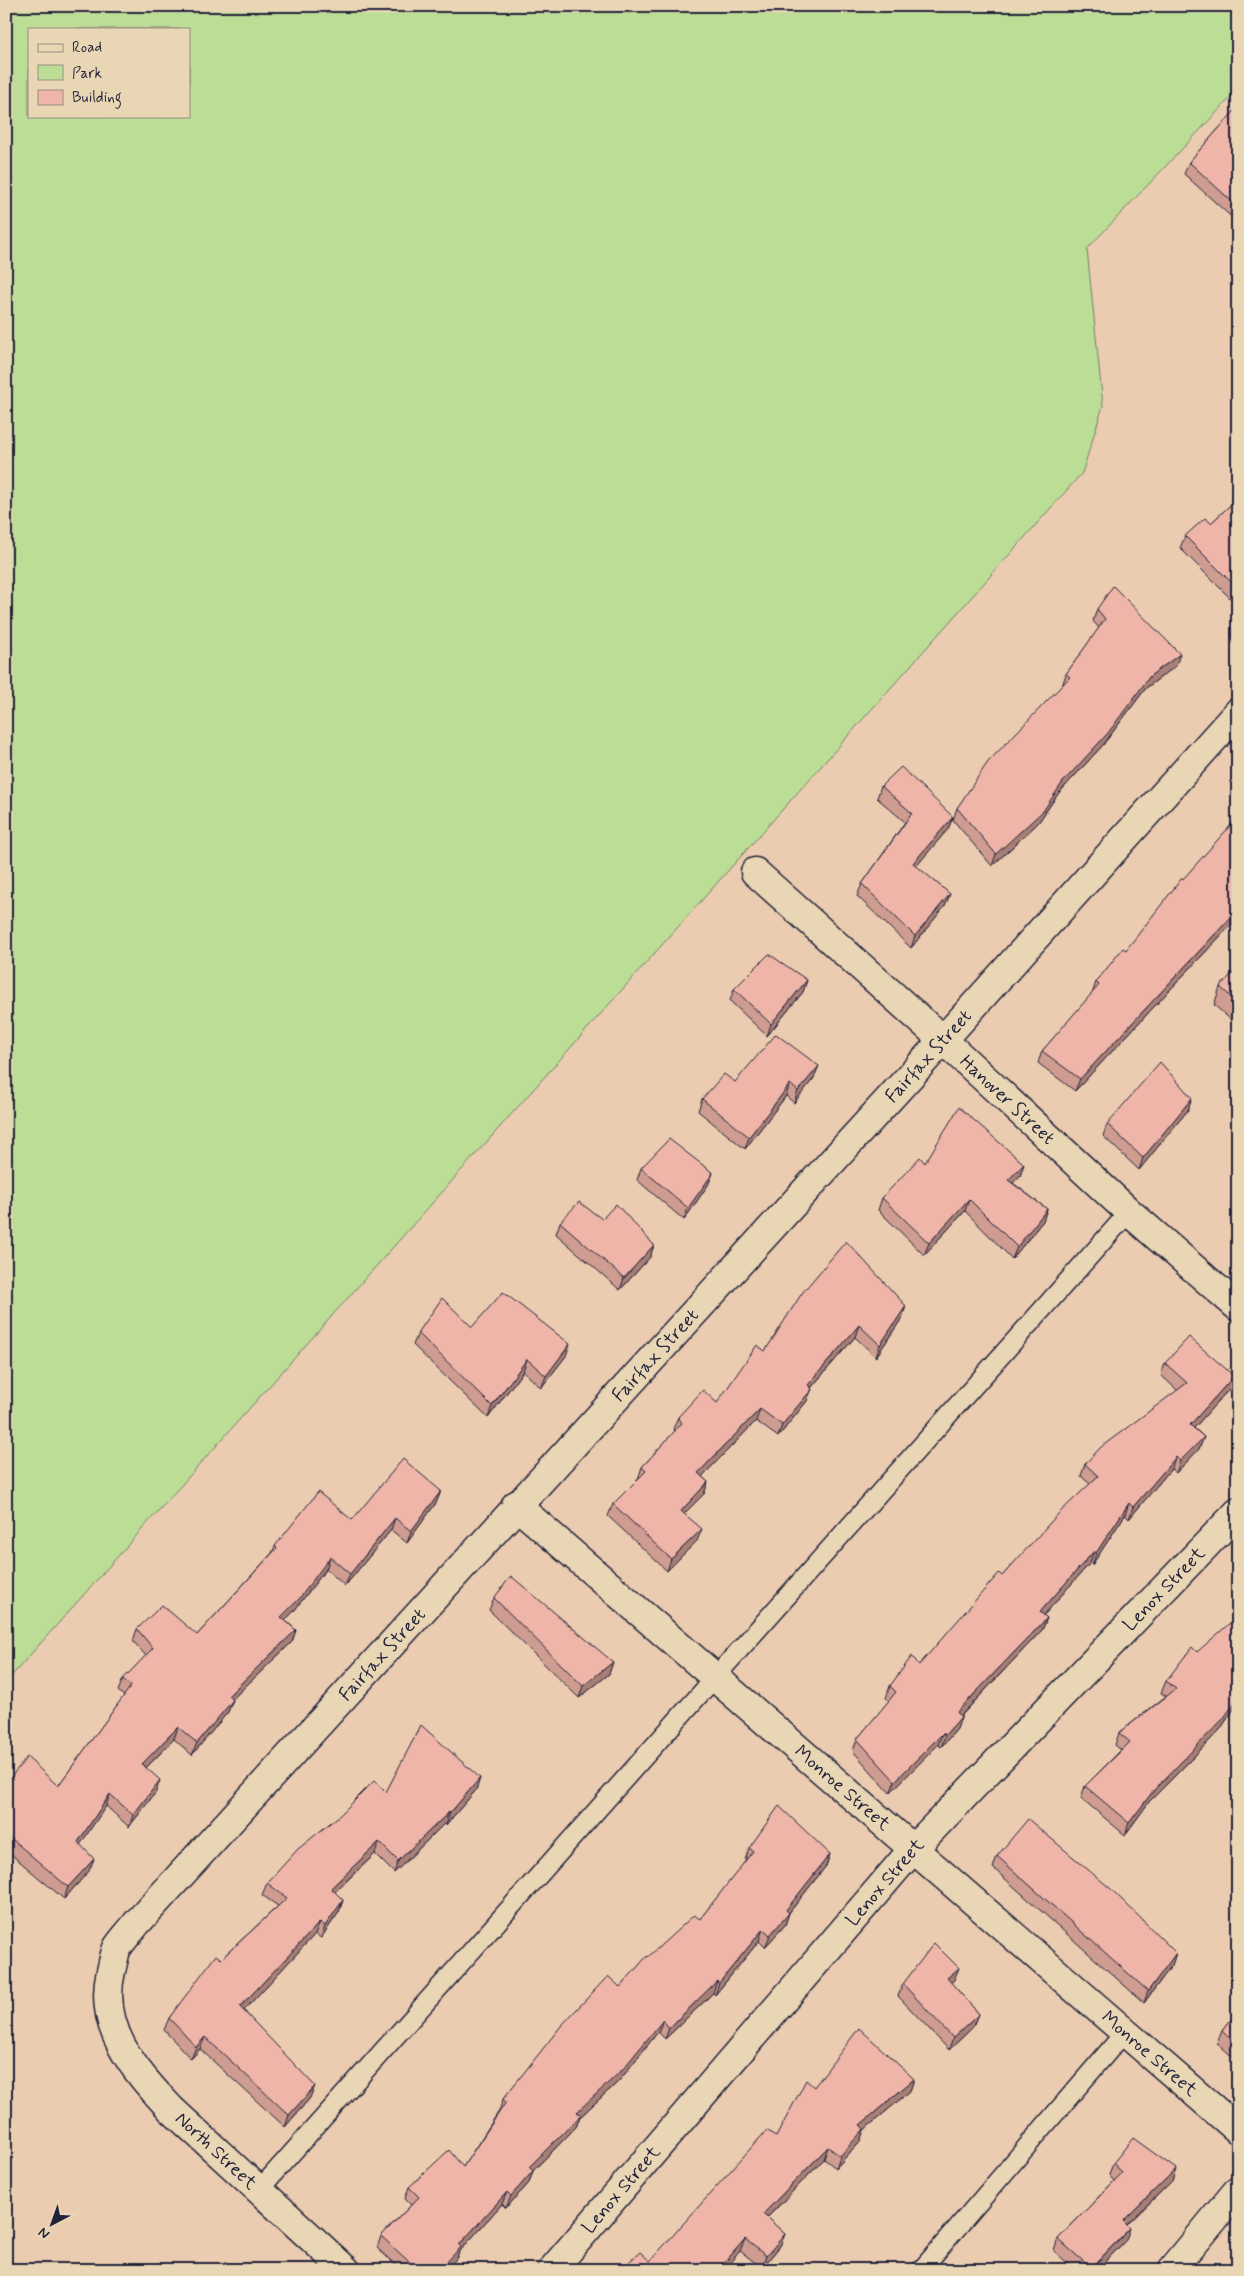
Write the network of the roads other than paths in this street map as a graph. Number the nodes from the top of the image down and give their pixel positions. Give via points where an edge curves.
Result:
1 (1238, 712) edge
2 (755, 872) dead end
3 (943, 1040) junction
4 (1129, 1212) junction
5 (1238, 1307) edge
6 (516, 1505) junction
7 (1238, 1512) edge
8 (715, 1676) junction
9 (914, 1848) junction
10 (110, 2015) joint
11 (1125, 2032) junction
12 (1238, 2130) edge
13 (259, 2190) junction
14 (1238, 2190) edge
15 (346, 2270) edge
16 (552, 2270) edge
17 (921, 2270) edge
18 (1172, 2270) edge

1 - 3 street, Fairfax Street
2 - 3 street, Hanover Street
3 - 4 street, Hanover Street
3 - 6 street, Fairfax Street
4 - 5 street, Hanover Street
4 - 8 lane
6 - 8 street, Monroe Street
6 - 10 street, Fairfax Street via 116,1949 108,1982
7 - 9 street, Lenox Street
8 - 9 street, Monroe Street
8 - 13 lane
9 - 11 street, Monroe Street
9 - 16 street, Lenox Street
10 - 13 street, North Street via 122,2050 145,2082
11 - 12 street, Monroe Street
11 - 17 lane
13 - 15 street, North Street
14 - 18 street

